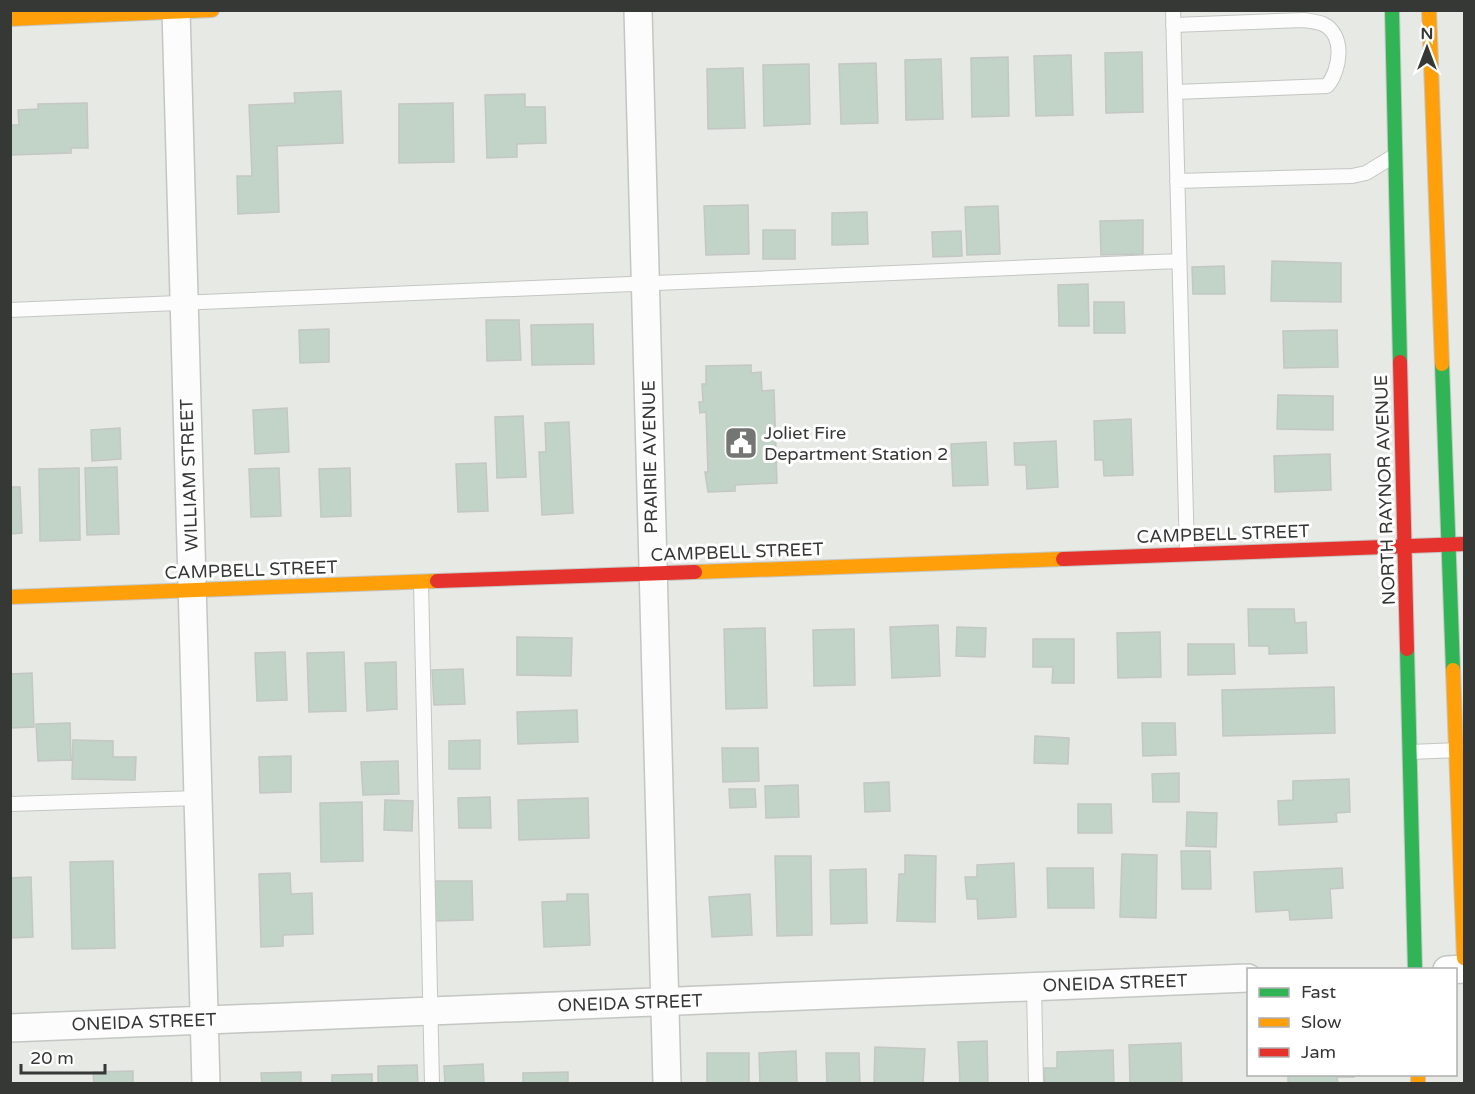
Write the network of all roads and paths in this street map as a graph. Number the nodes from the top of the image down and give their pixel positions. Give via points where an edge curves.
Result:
1 (212, 10) edge
2 (638, 10) edge
3 (1173, 10) edge
4 (1392, 10) edge
5 (1429, 10) edge
6 (176, 11) edge
7 (10, 19) edge
8 (1173, 25) junction
9 (1175, 92) junction
10 (1394, 156) junction
11 (1177, 181) junction
12 (1179, 261) junction
13 (646, 283) junction
14 (184, 305) junction
15 (10, 310) edge
16 (1448, 544) junction
17 (1464, 544) edge
18 (1404, 546) junction
19 (1187, 554) junction
20 (653, 573) junction
21 (421, 582) junction
22 (192, 590) junction
23 (10, 597) edge
24 (1460, 750) edge
25 (1410, 752) junction
26 (198, 798) junction
27 (10, 804) edge
28 (1464, 958) edge
29 (1415, 968) edge
30 (1247, 978) edge
31 (1034, 987) junction
32 (664, 1001) junction
33 (429, 1011) junction
34 (204, 1020) junction
35 (10, 1028) edge
36 (206, 1083) edge
37 (432, 1083) edge
38 (667, 1083) edge
39 (1036, 1083) edge

1 - 6 main road
2 - 13 street, PRAIRIE AVENUE
3 - 8 lane
4 - 10 main road, NORTH RAYNOR AVENUE
5 - 16 main road
6 - 7 main road
6 - 14 street, WILLIAM STREET
8 - 9 lane
8 - 9 lane via 1304,20 1324,24 1336,37 1339,54 1335,77 1327,86
9 - 11 lane
10 - 11 lane via 1366,173 1352,176
10 - 18 main road, NORTH RAYNOR AVENUE
11 - 12 lane
12 - 13 lane
12 - 19 lane
13 - 14 lane
13 - 20 street, PRAIRIE AVENUE
14 - 15 lane
14 - 22 street, WILLIAM STREET
16 - 17 main road, CAMPBELL STREET
16 - 18 main road, CAMPBELL STREET
16 - 24 main road
18 - 19 main road, CAMPBELL STREET
18 - 25 main road, NORTH RAYNOR AVENUE
19 - 20 main road, CAMPBELL STREET
20 - 21 main road, CAMPBELL STREET
20 - 32 street, PRAIRIE AVENUE
21 - 22 main road, CAMPBELL STREET
21 - 33 lane
22 - 23 main road, CAMPBELL STREET
22 - 26 street, WILLIAM STREET
24 - 25 lane
24 - 28 main road
25 - 29 main road, NORTH RAYNOR AVENUE
26 - 27 lane
26 - 34 street, WILLIAM STREET
30 - 31 street, ONEIDA STREET
31 - 32 street, ONEIDA STREET
31 - 39 lane
32 - 33 street, ONEIDA STREET
32 - 38 street, PRAIRIE AVENUE
33 - 34 street, ONEIDA STREET
33 - 37 lane
34 - 35 street, ONEIDA STREET
34 - 36 street, WILLIAM STREET

